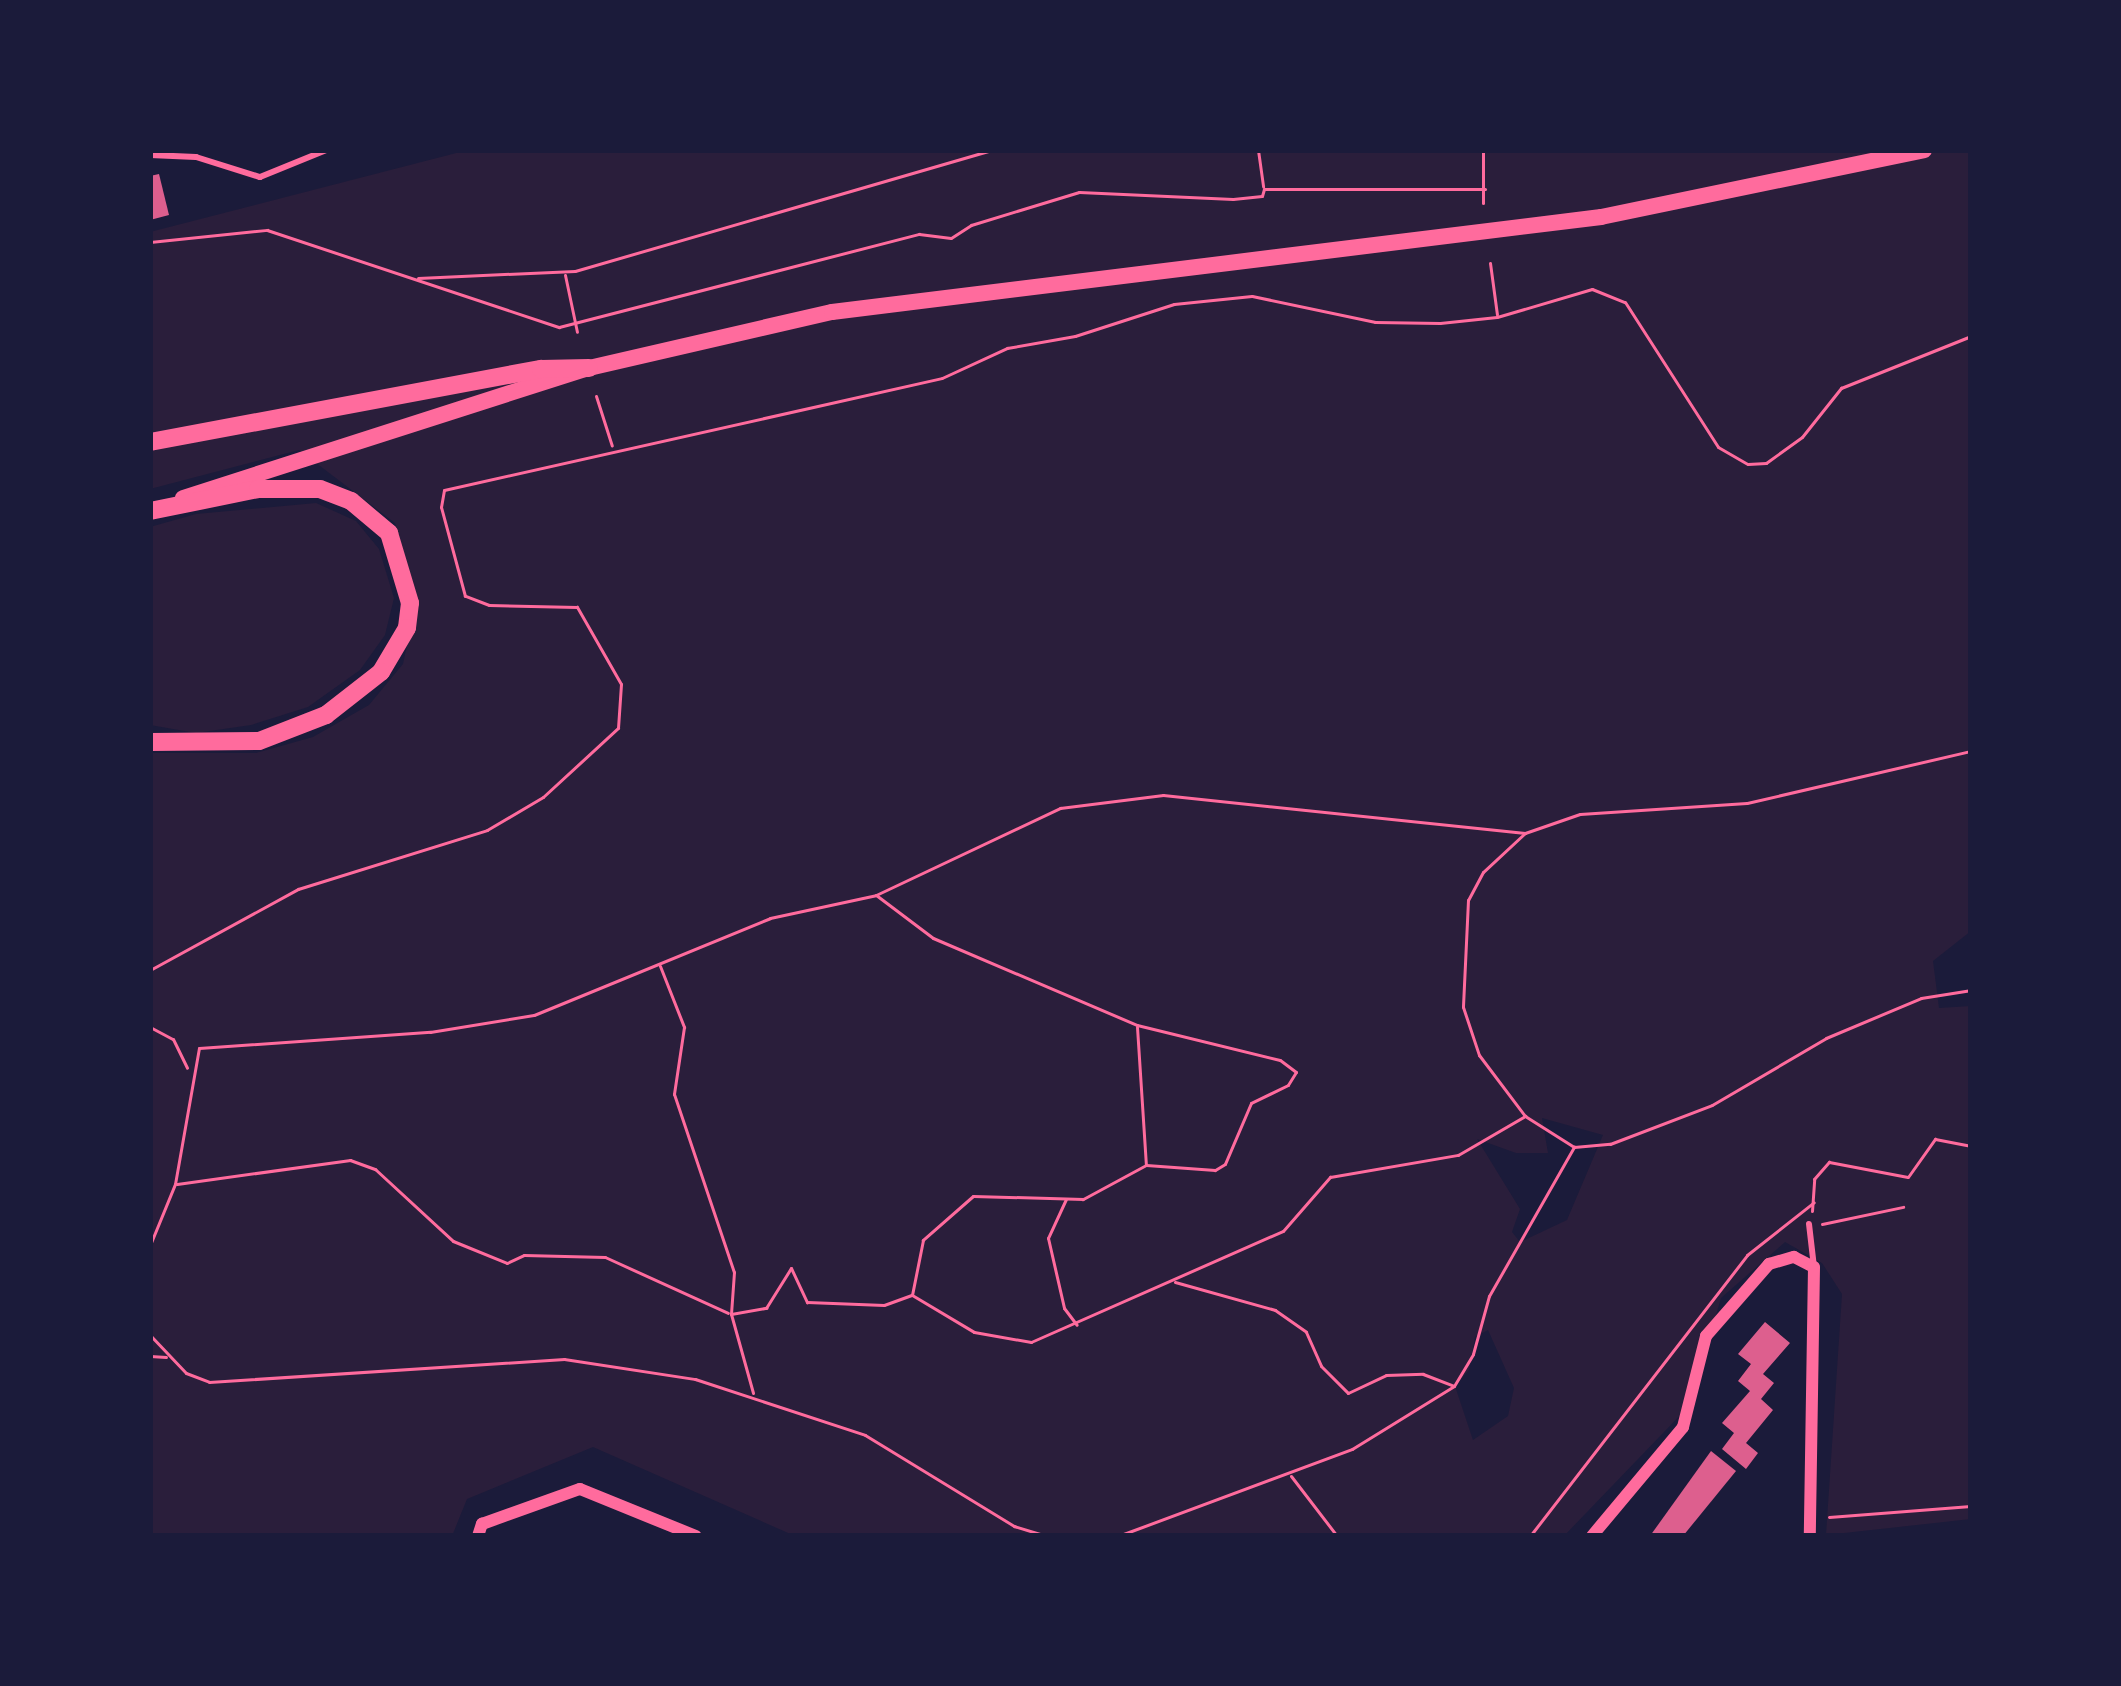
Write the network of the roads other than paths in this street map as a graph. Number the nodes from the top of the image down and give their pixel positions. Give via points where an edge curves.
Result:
1 (326, 150) edge
2 (1924, 150) edge
3 (150, 155) edge
4 (590, 368) junction
5 (150, 442) edge
6 (150, 510) edge
7 (150, 742) edge
8 (1809, 1225) road end
9 (1814, 1268) junction
10 (478, 1536) edge
11 (696, 1536) edge
12 (1592, 1536) edge
13 (1810, 1536) edge

1 - 3 lane via 260,177 196,157
2 - 4 main road via 1601,217 832,312
4 - 5 highway via 541,369
4 - 6 main road
6 - 7 highway via 258,489 320,489 351,501 389,532 410,603 407,628 381,673 326,715 259,741
8 - 9 lane
9 - 12 street via 1794,1257 1769,1264 1706,1336 1683,1427
9 - 13 street
10 - 11 street via 482,1524 580,1489

